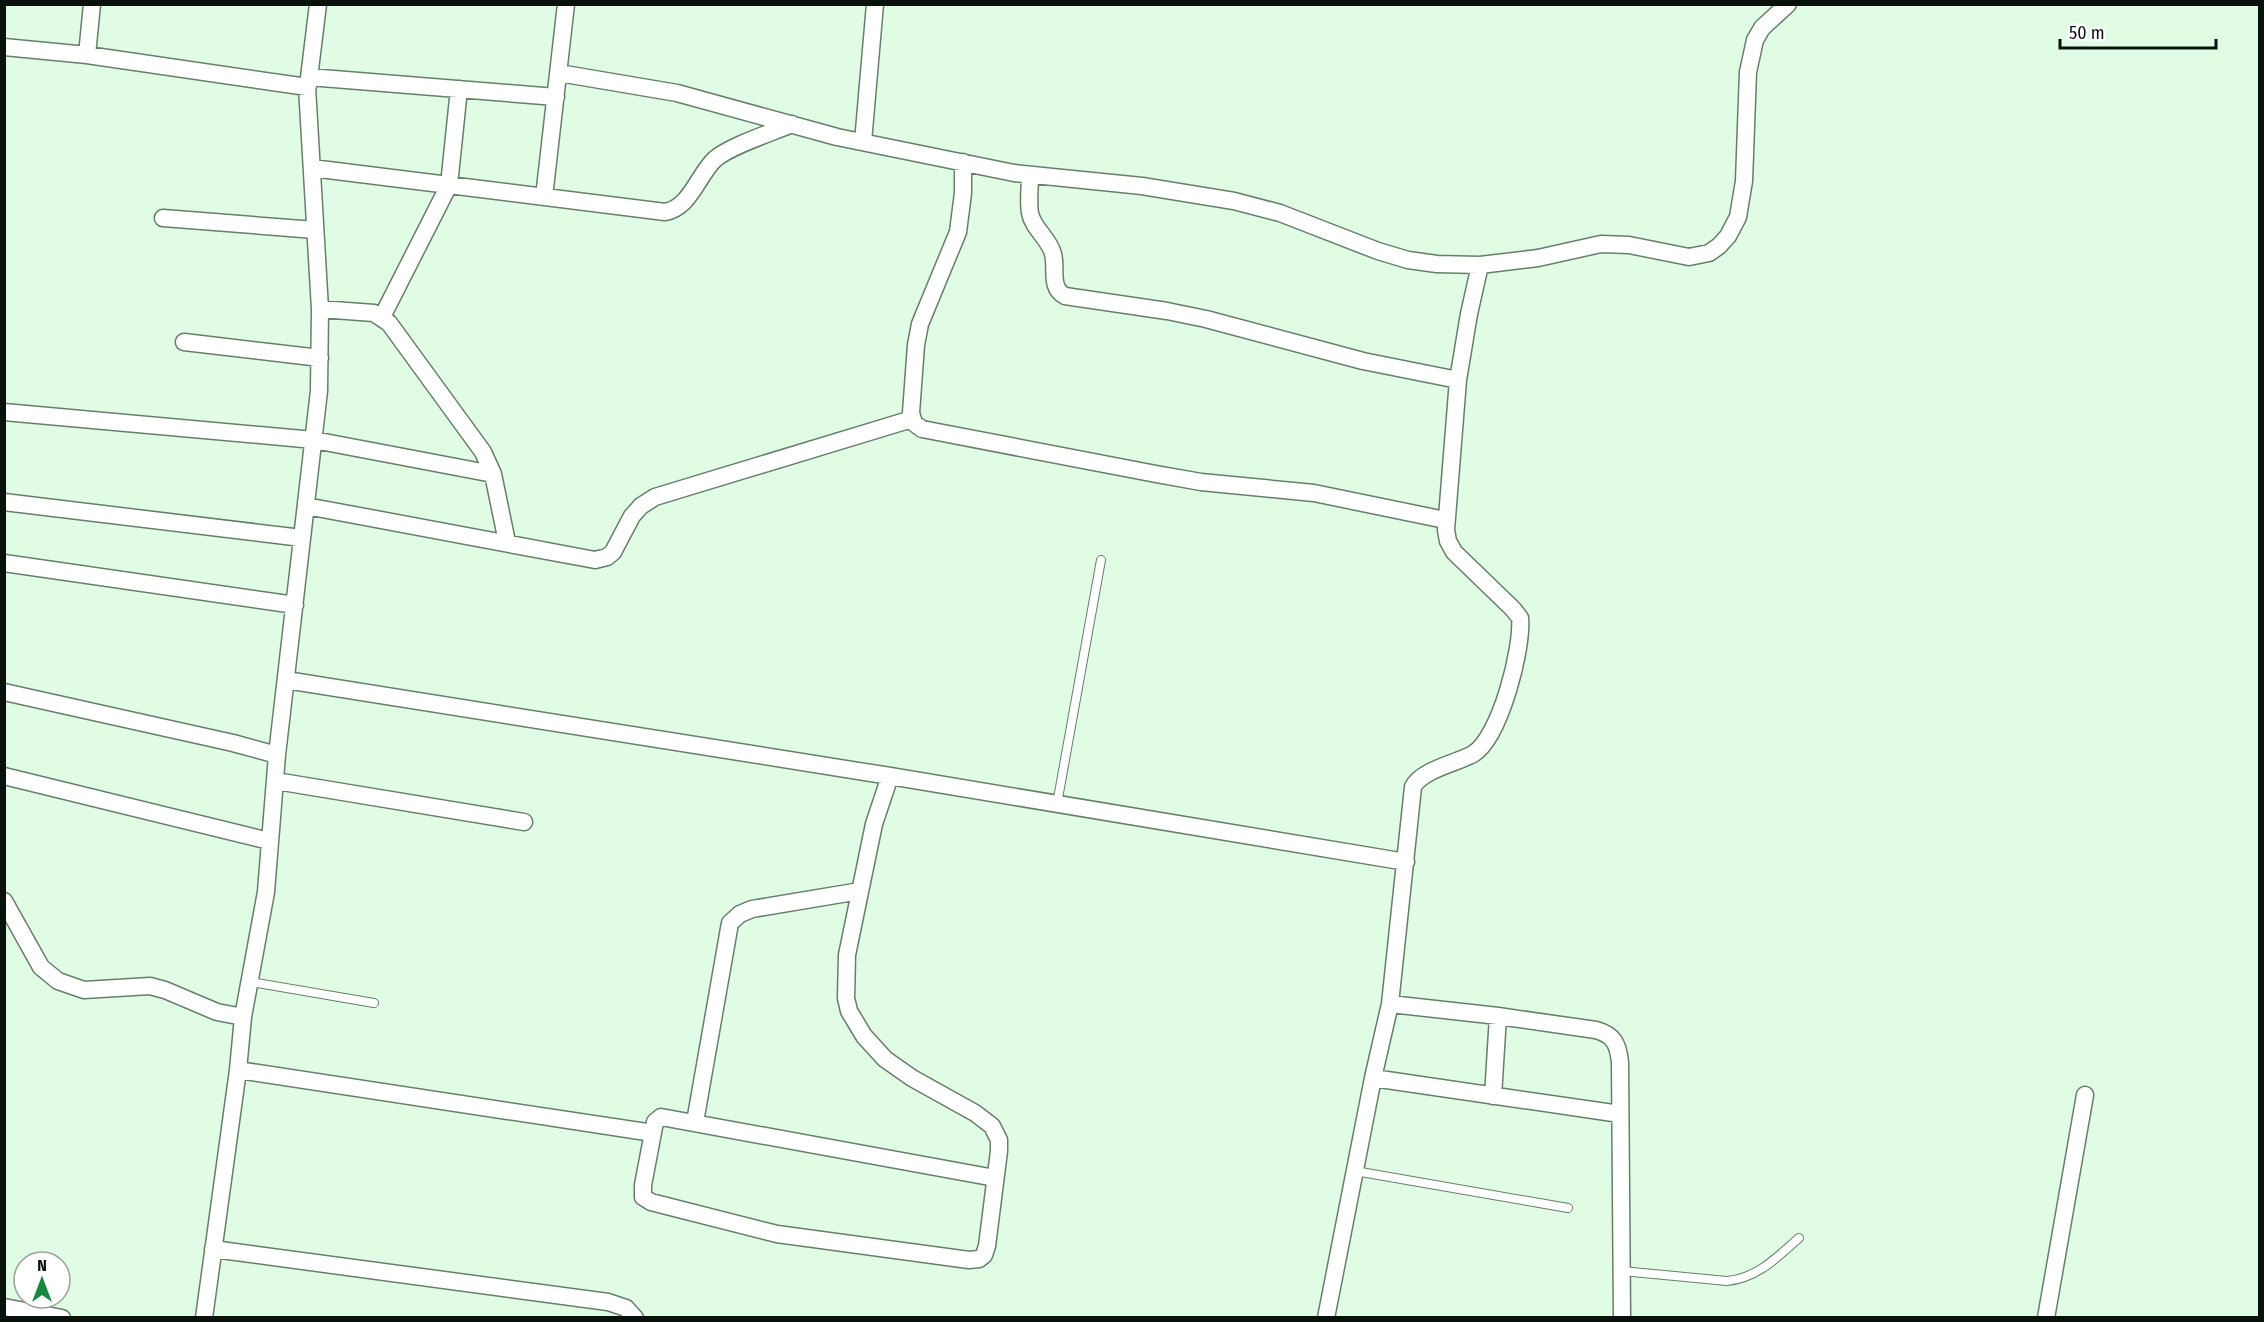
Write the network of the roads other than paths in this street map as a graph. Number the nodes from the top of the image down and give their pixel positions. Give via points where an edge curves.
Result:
1 (92, 4) edge
2 (318, 4) edge
3 (566, 4) edge
4 (875, 4) edge
5 (1788, 4) edge
6 (4, 47) edge
7 (87, 55) junction
8 (559, 73) junction
9 (308, 82) junction
10 (459, 89) junction
11 (556, 97) junction
12 (792, 124) junction
13 (863, 142) junction
14 (963, 162) junction
15 (312, 168) junction
16 (1030, 175) junction
17 (450, 185) junction
18 (544, 196) junction
19 (163, 218) dead end
20 (315, 230) junction
21 (1480, 266) junction
22 (320, 309) junction
23 (382, 317) junction
24 (184, 342) dead end
25 (320, 358) junction
26 (1458, 381) junction
27 (4, 412) edge
28 (912, 419) junction
29 (314, 440) junction
30 (493, 474) junction
31 (4, 502) edge
32 (306, 506) junction
33 (1445, 520) junction
34 (302, 538) junction
35 (507, 542) junction
36 (1101, 560) dead end
37 (4, 563) edge
38 (294, 605) junction
39 (286, 680) junction
40 (4, 692) edge
41 (277, 755) junction
42 (4, 776) edge
43 (890, 776) junction
44 (276, 781) junction
45 (1057, 804) junction
46 (524, 822) dead end
47 (269, 841) junction
48 (1406, 862) junction
49 (860, 891) junction
50 (4, 901) edge
51 (250, 982) junction
52 (374, 1003) dead end
53 (1390, 1004) junction
54 (1498, 1016) junction
55 (243, 1017) junction
56 (238, 1070) junction
57 (1373, 1078) junction
58 (2085, 1095) dead end
59 (1493, 1096) junction
60 (1620, 1114) junction
61 (695, 1122) junction
62 (653, 1133) junction
63 (1355, 1171) junction
64 (995, 1178) junction
65 (1568, 1208) dead end
66 (1799, 1238) dead end
67 (213, 1249) junction
68 (1622, 1271) junction
69 (4, 1307) edge
70 (62, 1317) edge
71 (204, 1317) edge
72 (635, 1317) edge
73 (1326, 1317) edge
74 (1622, 1317) edge
75 (2046, 1317) edge

1 - 7 street
2 - 9 street
3 - 8 street
4 - 13 street
5 - 21 street via 1762,28 1751,54 1744,181 1738,217 1719,246 1709,253 1689,257 1629,245 1601,244
6 - 7 street
7 - 9 street
8 - 11 street
8 - 12 street via 668,91
9 - 10 street
9 - 15 street
10 - 11 street
10 - 17 street
11 - 18 street
12 - 13 street
12 - 18 street via 723,153 684,201 671,211
13 - 14 street
14 - 16 street
14 - 28 street via 958,232 918,332
15 - 17 street
15 - 20 street
16 - 21 street via 1142,186 1234,201 1280,213 1408,260
16 - 26 street via 1031,218 1051,247 1060,294 1186,315 1363,362
17 - 18 street
17 - 23 street
19 - 20 street
20 - 22 street
21 - 26 street
22 - 23 street via 362,311
22 - 25 street
23 - 30 street via 476,440
24 - 25 street
25 - 29 street
26 - 33 street
27 - 29 street
28 - 33 street via 922,429 1156,474 1314,494
28 - 35 street via 655,497 632,516 613,552 602,559
29 - 30 street
29 - 32 street
30 - 35 street
31 - 34 street
32 - 34 street
32 - 35 street
33 - 48 street via 1454,552 1513,609 1520,623 1511,684 1486,742 1473,754 1415,782
34 - 38 street
36 - 45 lane
37 - 38 street
38 - 39 street
39 - 41 street
39 - 43 street
40 - 41 street
41 - 44 street
42 - 47 street
43 - 45 street
43 - 49 street via 874,824
44 - 46 street
44 - 47 street
45 - 48 street
47 - 51 street via 266,892
48 - 53 street
49 - 61 street via 752,909 730,923
49 - 64 street via 847,955 846,998 854,1023 885,1059 992,1126 999,1140
50 - 55 street via 42,967 58,981 84,990 150,986 217,1012
51 - 52 lane
51 - 55 street
53 - 54 street
53 - 57 street
54 - 59 street
54 - 60 street via 1596,1030 1612,1036 1619,1050
55 - 56 street
56 - 62 street
56 - 67 street
57 - 59 street
57 - 63 street
58 - 75 street
59 - 60 street
60 - 68 street
61 - 62 street via 661,1117 656,1119
61 - 64 street
62 - 64 street via 642,1190 645,1200 777,1233 843,1244 969,1260 982,1258 987,1246
63 - 65 lane
63 - 73 street
66 - 68 lane via 1754,1275 1741,1280
67 - 71 street
67 - 72 street via 608,1302 626,1308
68 - 74 street
69 - 70 street

